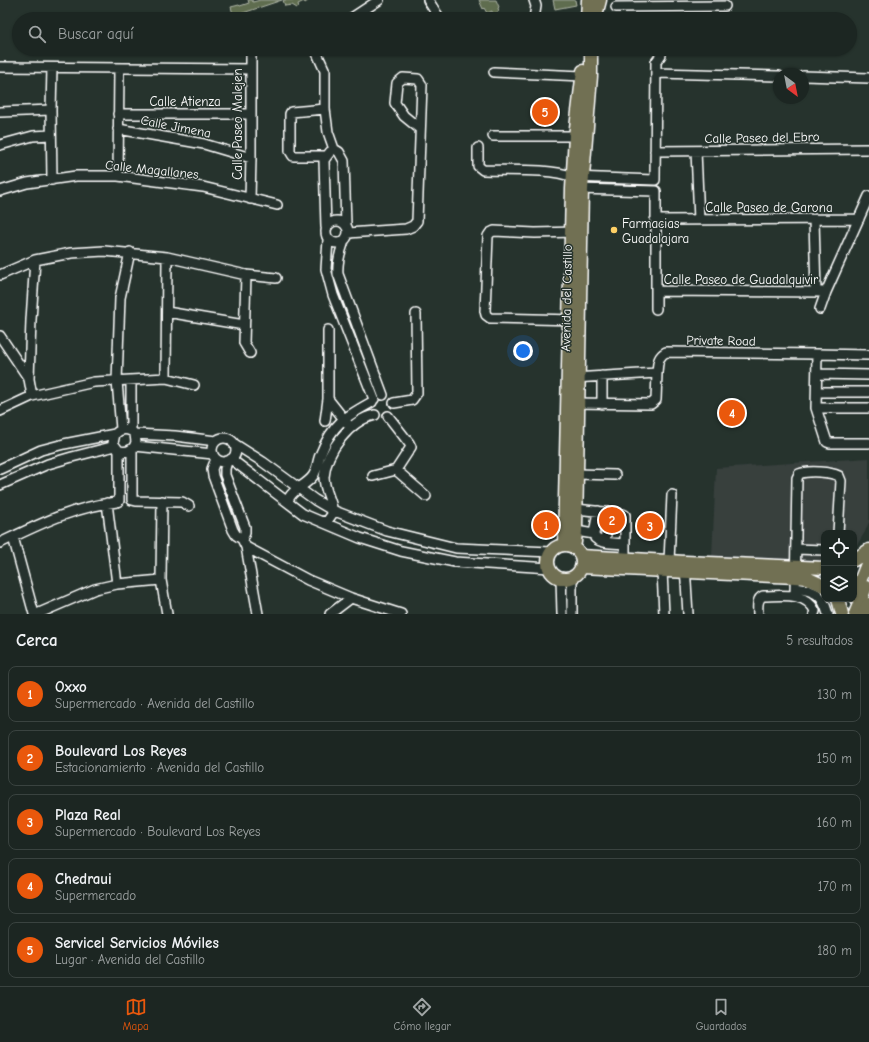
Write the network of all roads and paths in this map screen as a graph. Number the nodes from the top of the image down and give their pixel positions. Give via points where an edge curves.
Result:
1 (379, 0) edge
2 (428, 0) edge
3 (534, 0) edge
4 (588, 0) edge
5 (600, 0) edge
6 (647, 3) edge
7 (725, 6) dead end
8 (616, 7) dead end
9 (361, 12) edge
10 (436, 12) edge
11 (535, 12) edge
12 (587, 12) edge
13 (597, 12) edge
14 (250, 56) edge
15 (318, 56) edge
16 (586, 56) edge
17 (591, 56) edge
18 (660, 56) edge
19 (0, 67) edge
20 (52, 68) junction
21 (119, 68) junction
22 (251, 69) junction
23 (494, 72) dead end
24 (656, 73) junction
25 (587, 76) junction
26 (773, 76) edge
27 (809, 76) edge
28 (869, 78) edge
29 (325, 109) junction
30 (51, 110) junction
31 (0, 112) edge
32 (118, 114) junction
33 (251, 114) junction
34 (118, 129) junction
35 (420, 129) junction
36 (51, 135) junction
37 (493, 136) dead end
38 (575, 136) junction
39 (0, 145) edge
40 (478, 148) dead end
41 (334, 149) junction
42 (869, 149) edge
43 (655, 151) junction
44 (696, 151) junction
45 (326, 156) junction
46 (251, 158) junction
47 (118, 176) junction
48 (52, 180) junction
49 (640, 180) junction
50 (578, 183) junction
51 (639, 190) junction
52 (0, 191) edge
53 (869, 196) edge
54 (250, 199) junction
55 (277, 205) dead end
56 (859, 219) junction
57 (656, 220) junction
58 (699, 220) junction
59 (814, 220) junction
60 (326, 227) junction
61 (576, 232) junction
62 (346, 233) junction
63 (328, 240) junction
64 (130, 252) junction
65 (168, 257) junction
66 (35, 260) junction
67 (0, 275) edge
68 (246, 275) junction
69 (276, 278) dead end
70 (656, 291) junction
71 (816, 292) junction
72 (826, 292) junction
73 (656, 308) dead end
74 (820, 309) dead end
75 (167, 312) junction
76 (416, 314) dead end
77 (575, 320) junction
78 (244, 325) junction
79 (328, 330) dead end
80 (0, 336) edge
81 (250, 353) dead end
82 (817, 354) junction
83 (869, 355) edge
84 (657, 373) junction
85 (817, 374) junction
86 (869, 375) edge
87 (602, 376) junction
88 (166, 378) junction
89 (573, 378) junction
90 (29, 380) junction
91 (131, 380) junction
92 (117, 381) junction
93 (194, 385) dead end
94 (817, 392) junction
95 (869, 392) edge
96 (32, 396) junction
97 (376, 398) junction
98 (328, 399) junction
99 (394, 403) junction
100 (573, 403) junction
101 (602, 404) junction
102 (816, 408) junction
103 (869, 408) edge
104 (0, 411) edge
105 (375, 415) junction
106 (388, 416) junction
107 (343, 419) junction
108 (325, 421) dead end
109 (351, 426) junction
110 (118, 432) junction
111 (133, 432) junction
112 (216, 441) junction
113 (233, 443) junction
114 (869, 443) edge
115 (117, 448) junction
116 (134, 448) junction
117 (214, 456) junction
118 (229, 460) junction
119 (0, 469) edge
120 (396, 470) junction
121 (577, 474) junction
122 (615, 475) dead end
123 (373, 476) dead end
124 (0, 485) edge
125 (299, 489) junction
126 (426, 496) dead end
127 (672, 496) dead end
128 (162, 501) junction
129 (288, 501) junction
130 (107, 503) junction
131 (189, 506) dead end
132 (576, 509) junction
133 (332, 510) junction
134 (598, 511) junction
135 (609, 512) junction
136 (322, 522) junction
137 (838, 530) edge
138 (576, 531) junction
139 (594, 534) junction
140 (13, 537) junction
141 (242, 538) junction
142 (605, 542) junction
143 (0, 543) edge
144 (625, 544) junction
145 (448, 546) junction
146 (246, 548) junction
147 (796, 549) junction
148 (501, 550) junction
149 (821, 550) edge
150 (869, 550) edge
151 (551, 552) junction
152 (575, 554) junction
153 (625, 558) junction
154 (857, 558) edge
155 (869, 559) edge
156 (447, 560) junction
157 (500, 565) junction
158 (665, 566) junction
159 (685, 567) junction
160 (550, 568) junction
161 (821, 570) edge
162 (567, 577) junction
163 (869, 578) edge
164 (161, 580) junction
165 (796, 582) junction
166 (117, 584) junction
167 (821, 585) edge
168 (857, 589) edge
169 (351, 598) junction
170 (839, 602) edge
171 (852, 602) edge
172 (869, 605) edge
173 (36, 614) edge
174 (167, 614) edge
175 (258, 614) edge
176 (330, 614) edge
177 (401, 614) edge
178 (562, 614) edge
179 (572, 614) edge
180 (664, 614) edge
181 (688, 614) edge
182 (758, 614) edge
183 (814, 614) edge
184 (828, 614) edge
185 (842, 614) edge
186 (846, 614) edge
187 (855, 614) edge
188 (865, 614) edge

1 - 9 street
2 - 10 street
3 - 11 street
4 - 12 main road
5 - 13 main road
6 - 7 street
6 - 8 street
14 - 22 street, Calle Paseo Malejen
15 - 29 street via 325,71
16 - 25 main road, Avenida del Castillo
17 - 25 main road, Avenida del Castillo
18 - 24 street via 656,62
19 - 20 street
20 - 21 street
20 - 30 street
21 - 22 street
21 - 32 street
22 - 33 street, Calle Paseo Malejen
23 - 25 street
24 - 26 street
24 - 43 street
25 - 38 main road, Avenida del Castillo
25 - 50 main road, Avenida del Castillo
27 - 28 street
29 - 41 street via 328,132
29 - 45 street via 294,111 290,114 290,151 293,156
30 - 31 street
30 - 36 street
32 - 33 street, Calle Atienza
32 - 34 street
33 - 46 street, Calle Paseo Malejen
34 - 46 street, Calle Jimena via 204,144
34 - 47 street
35 - 35 street via 422,85 418,79 403,78 397,83 395,103 404,116
35 - 62 street via 417,221 413,226 406,228
36 - 39 street via 33,136
36 - 48 street
37 - 38 street
38 - 50 main road, Avenida del Castillo
40 - 50 street via 480,170 550,172 565,174
41 - 45 street
41 - 62 street via 339,152 344,162
42 - 44 street, Calle Paseo del Ebro
43 - 44 street, Calle Paseo del Ebro
43 - 49 street via 655,180
44 - 58 street
45 - 60 street
46 - 54 street, Calle Paseo Malejen
47 - 48 street, Calle Magallanes via 76,176
47 - 54 street, Calle Magallanes via 203,187
48 - 52 street, Calle Magallanes via 26,183
49 - 50 street
49 - 51 street
50 - 51 street
50 - 61 main road, Avenida del Castillo
51 - 57 street via 656,191
53 - 56 street
54 - 55 street, Calle Magallanes
56 - 59 street, Calle Paseo de Garona
56 - 72 street
57 - 58 street, Calle Paseo de Garona
57 - 70 street
58 - 59 street, Calle Paseo de Garona
59 - 71 street
60 - 62 street via 338,220
60 - 63 street
61 - 77 main road, Avenida del Castillo
61 - 77 street via 494,230 490,233 485,311 490,318
62 - 63 street via 336,244
62 - 97 street via 337,269
63 - 97 street via 326,269 333,295
64 - 65 street
64 - 66 street via 71,253
64 - 92 street via 120,298
65 - 68 street
65 - 75 street
66 - 67 street
66 - 90 street
68 - 69 street
68 - 78 street
70 - 71 street, Calle Paseo de Guadalquivir
70 - 73 street
71 - 72 street, Calle Paseo de Guadalquivir
72 - 74 street
75 - 78 street
75 - 88 street
76 - 99 street via 417,393 412,400
77 - 89 main road, Avenida del Castillo
78 - 81 street via 244,343
79 - 98 street
80 - 90 street
82 - 83 street, Private Road
82 - 84 street, Private Road via 666,352 659,358
82 - 85 street
84 - 87 street
84 - 101 street, Private Road via 656,400 651,404
85 - 86 street
85 - 94 street
87 - 89 street
87 - 101 street
88 - 91 street
88 - 93 street
89 - 100 main road, Avenida del Castillo
90 - 96 street
91 - 92 street
91 - 111 street
92 - 96 street via 94,382
92 - 110 street
94 - 95 street
94 - 102 street
96 - 104 street
97 - 99 street via 390,397
97 - 105 street via 371,409
97 - 107 street
98 - 107 street
98 - 108 street
99 - 106 street via 393,410
100 - 101 street, Private Road
100 - 121 main road, Avenida del Castillo
100 - 152 main road, Avenida del Castillo
102 - 103 street
102 - 114 street via 827,442
105 - 106 street via 382,418
105 - 109 street
106 - 120 street via 411,447
107 - 109 street
107 - 125 street via 326,441 312,478
109 - 133 street via 332,452 326,467 325,482
110 - 111 street via 126,429
110 - 115 street via 113,440
110 - 119 street via 40,450
111 - 112 street
111 - 116 street via 136,438
112 - 113 street via 225,438
112 - 117 street via 212,449
113 - 118 street via 235,451
113 - 125 street
115 - 116 street via 128,452
115 - 124 street via 72,456
115 - 130 street via 119,501
116 - 117 street
116 - 128 street via 132,500
117 - 118 street via 219,461
117 - 141 street via 213,476 233,530
118 - 129 street
118 - 141 street via 225,469 226,475 245,526
120 - 123 street
120 - 126 street
121 - 122 street
121 - 132 main road, Avenida del Castillo
125 - 129 street via 289,496
125 - 133 street
127 - 158 street
128 - 131 street via 182,502
128 - 164 street
129 - 136 street via 303,514
130 - 140 street via 70,512
130 - 166 street
132 - 134 street
132 - 138 main road, Avenida del Castillo
133 - 136 street via 328,520
133 - 145 street via 387,531
134 - 135 street
134 - 139 street
135 - 142 street
135 - 144 street via 625,515
136 - 156 street via 401,551
137 - 147 street via 841,481 839,476 804,472 799,474
138 - 139 street
138 - 152 main road, Avenida del Castillo
139 - 142 street via 597,540
140 - 143 street
140 - 173 street
141 - 146 street
142 - 144 street
144 - 153 street
145 - 148 street
145 - 156 street
146 - 169 street via 308,580
146 - 175 street
147 - 149 street
147 - 165 street
148 - 151 street
148 - 157 street
150 - 154 main road
151 - 152 main road via 555,548
151 - 160 main road via 548,560
152 - 153 main road
152 - 158 main road
152 - 162 main road via 577,573
153 - 158 main road
155 - 168 main road
156 - 157 street
157 - 160 street
158 - 159 main road
158 - 180 street
159 - 165 main road
159 - 181 street
160 - 162 main road via 556,576
161 - 165 main road
162 - 178 street
162 - 179 street
163 - 187 main road
164 - 166 street
164 - 174 street
165 - 167 main road via 807,578
165 - 182 street via 760,598
165 - 183 street via 815,611
165 - 184 street via 819,596
166 - 173 street via 94,589
169 - 176 street
169 - 177 street
170 - 185 main road
171 - 186 main road
172 - 188 highway

